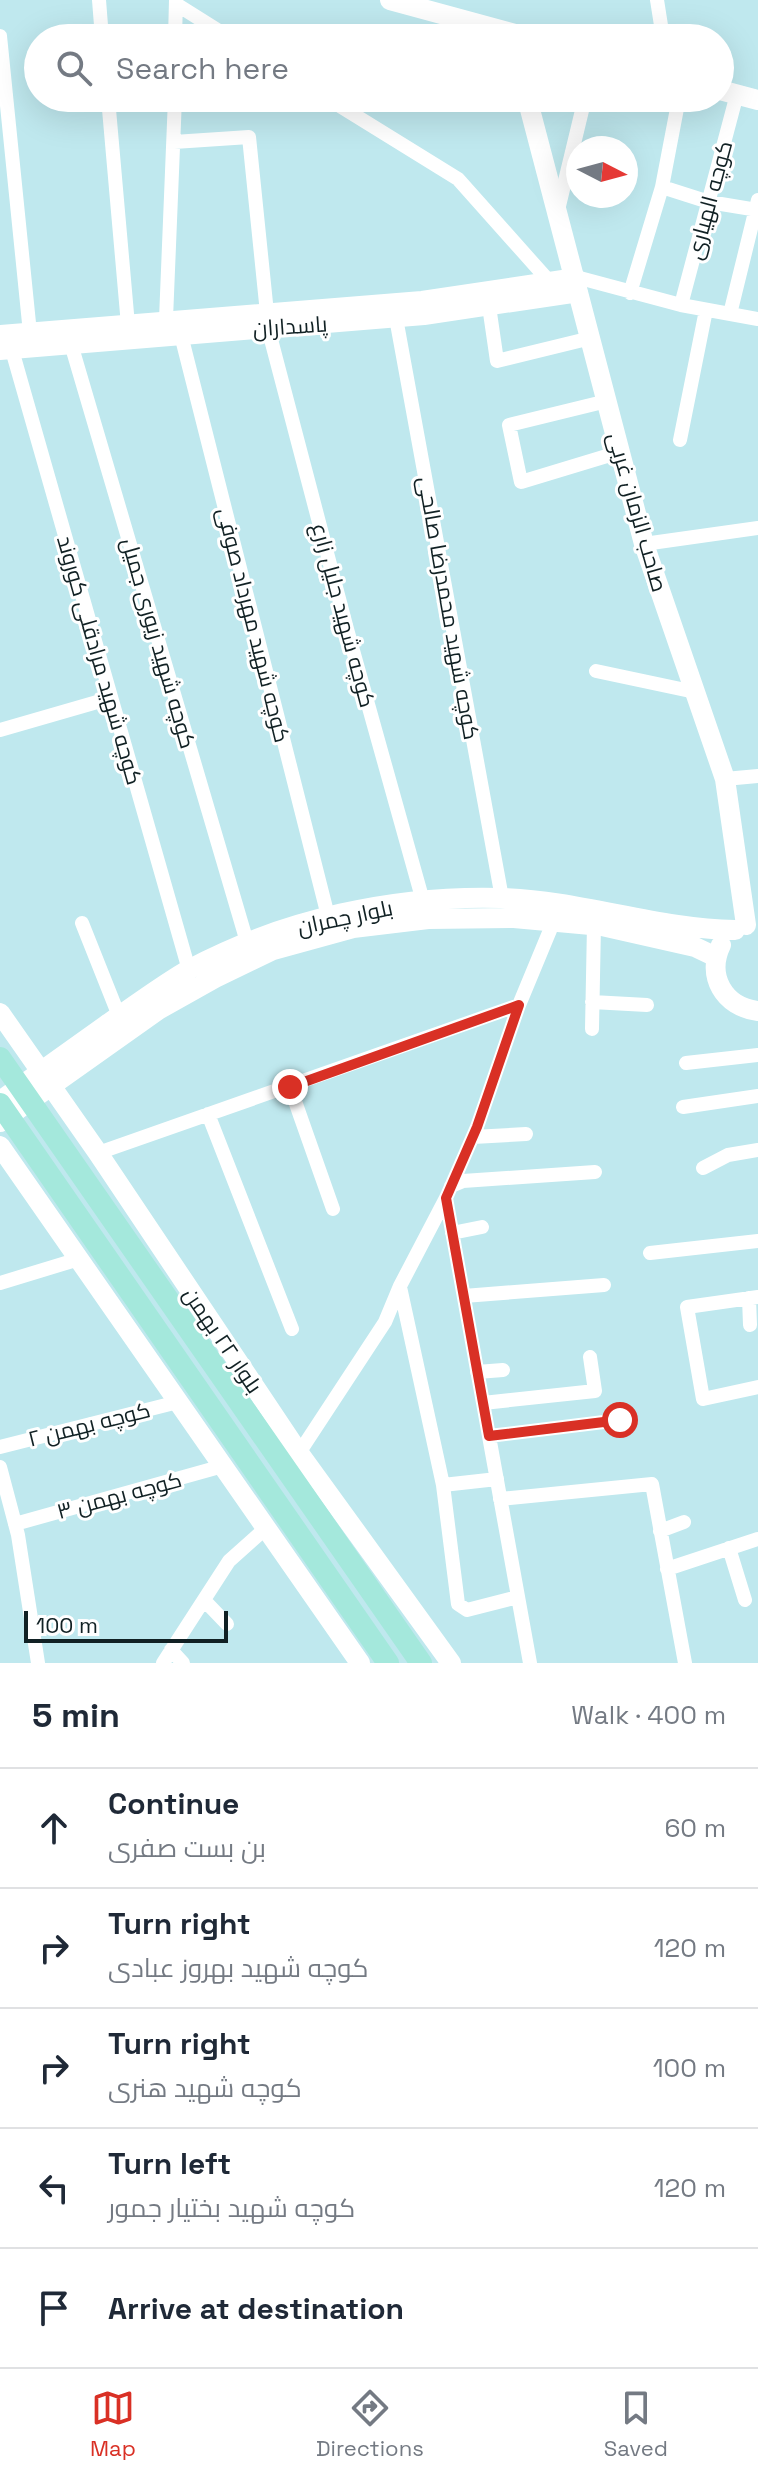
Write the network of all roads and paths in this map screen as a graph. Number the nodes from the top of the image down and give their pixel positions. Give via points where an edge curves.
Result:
1 (99, 0) edge
2 (392, 0) edge
3 (657, 0) edge
4 (176, 2) edge
5 (101, 24) edge
6 (175, 24) edge
7 (209, 24) edge
8 (462, 24) edge
9 (661, 24) edge
10 (0, 36) edge
11 (734, 94) edge
12 (758, 100) edge
13 (109, 112) edge
14 (175, 112) edge
15 (350, 112) edge
16 (531, 112) edge
17 (582, 112) edge
18 (676, 112) edge
19 (725, 112) edge
20 (4, 133) edge
21 (174, 142) junction
22 (662, 187) junction
23 (8, 198) edge
24 (709, 202) junction
25 (757, 206) edge
26 (558, 210) junction
27 (548, 280) junction
28 (577, 285) junction
29 (630, 293) junction
30 (681, 305) junction
31 (489, 306) junction
32 (706, 310) junction
33 (730, 314) junction
34 (396, 318) junction
35 (166, 319) junction
36 (758, 319) edge
37 (267, 320) junction
38 (128, 325) junction
39 (30, 333) junction
40 (0, 334) edge
41 (181, 335) junction
42 (591, 338) junction
43 (71, 344) junction
44 (6, 350) edge
45 (607, 401) junction
46 (680, 440) dead end
47 (620, 452) junction
48 (758, 528) edge
49 (644, 544) junction
50 (596, 671) dead end
51 (695, 692) junction
52 (111, 698) junction
53 (0, 730) edge
54 (758, 776) edge
55 (725, 779) junction
56 (502, 898) junction
57 (423, 901) junction
58 (328, 916) junction
59 (82, 923) dead end
60 (553, 923) junction
61 (594, 925) junction
62 (746, 926) edge
63 (247, 942) junction
64 (716, 957) junction
65 (189, 970) junction
66 (592, 1002) junction
67 (519, 1005) junction
68 (647, 1005) dead end
69 (758, 1011) edge
70 (0, 1013) edge
71 (119, 1016) junction
72 (592, 1029) dead end
73 (758, 1055) edge
74 (0, 1058) edge
75 (686, 1063) dead end
76 (46, 1079) junction
77 (290, 1087) junction
78 (25, 1094) junction
79 (758, 1096) edge
80 (683, 1107) dead end
81 (2, 1111) edge
82 (208, 1114) junction
83 (526, 1134) dead end
84 (473, 1137) junction
85 (0, 1146) edge
86 (758, 1150) edge
87 (98, 1153) junction
88 (703, 1168) dead end
89 (595, 1172) dead end
90 (448, 1192) junction
91 (333, 1209) dead end
92 (482, 1227) dead end
93 (452, 1233) junction
94 (758, 1241) edge
95 (650, 1253) dead end
96 (79, 1259) junction
97 (0, 1283) edge
98 (604, 1285) dead end
99 (400, 1286) junction
100 (464, 1296) junction
101 (754, 1298) edge
102 (750, 1325) dead end
103 (292, 1329) dead end
104 (590, 1357) dead end
105 (503, 1370) dead end
106 (477, 1372) junction
107 (758, 1387) edge
108 (178, 1402) junction
109 (483, 1403) junction
110 (620, 1420) dead end
111 (489, 1436) junction
112 (0, 1447) edge
113 (299, 1453) junction
114 (223, 1466) junction
115 (0, 1467) edge
116 (497, 1479) junction
117 (443, 1485) junction
118 (500, 1499) junction
119 (684, 1522) dead end
120 (15, 1524) junction
121 (266, 1528) junction
122 (660, 1531) junction
123 (758, 1539) edge
124 (729, 1548) junction
125 (667, 1569) junction
126 (518, 1597) junction
127 (204, 1600) junction
128 (745, 1600) dead end
129 (227, 1624) dead end
130 (167, 1656) edge
131 (38, 1663) edge
132 (183, 1663) edge
133 (360, 1663) edge
134 (388, 1663) edge
135 (421, 1663) edge
136 (451, 1663) edge
137 (530, 1663) edge
138 (685, 1663) edge

1 - 5 street
2 - 8 main road
3 - 9 street
4 - 6 street
4 - 7 street
10 - 20 street
11 - 12 main road
13 - 38 street
14 - 21 street
15 - 27 street via 458,179
16 - 26 main road, صاحب الزمان غربی
17 - 26 street
18 - 22 street
19 - 24 street, کوچه الهیاری
20 - 23 street
21 - 35 street
21 - 37 street, کوچه شهید جلیل زارع via 249,137
22 - 24 street
22 - 29 street
23 - 39 street
24 - 25 street
24 - 30 street, کوچه الهیاری
25 - 33 street
26 - 28 main road, صاحب الزمان غربی
27 - 28 street, پاسداران
27 - 37 street, پاسداران
28 - 29 street
28 - 31 street, پاسداران
28 - 42 main road, صاحب الزمان غربی
29 - 30 street
30 - 32 street
31 - 34 street, پاسداران
31 - 42 street via 497,361
32 - 33 street
32 - 46 street
33 - 36 street
34 - 37 street, پاسداران
34 - 56 street, کوچه شهید محمدرضا صالحی
35 - 37 street, پاسداران
35 - 38 street, پاسداران
37 - 41 street, پاسداران
37 - 57 street, کوچه شهید جلیل زارع
38 - 39 street, پاسداران
39 - 40 street, پاسداران
41 - 43 street, پاسداران
41 - 58 street, کوچه شهید مهرداد صوفی
42 - 45 main road, صاحب الزمان غربی
43 - 44 street, پاسداران
43 - 63 street, کوچه شهید زیوری جمیل
44 - 52 street, کوچه شهید مرادقلی کوروند
45 - 47 main road, صاحب الزمان غربی
45 - 47 street via 509,425 521,482
47 - 49 main road, صاحب الزمان غربی
48 - 49 street
49 - 51 main road, صاحب الزمان غربی
50 - 51 street
51 - 55 main road, صاحب الزمان غربی
52 - 53 street
52 - 65 street, کوچه شهید مرادقلی کوروند
54 - 55 street
55 - 62 main road, صاحب الزمان غربی
56 - 57 main road, بلوار چمران
56 - 62 main road, بلوار چمران via 602,909 696,930
57 - 58 main road, بلوار چمران
58 - 63 main road, بلوار چمران
59 - 71 street
60 - 61 main road, بلوار چمران
60 - 67 street
60 - 76 main road, بلوار چمران via 428,919 353,928 273,950 158,1010
61 - 64 main road, بلوار چمران via 695,947
61 - 66 street
62 - 64 main road via 720,946
63 - 65 main road, بلوار چمران
64 - 69 main road via 721,990 737,1006
65 - 71 main road, بلوار چمران
66 - 68 street
66 - 72 street
67 - 77 street
67 - 84 street
70 - 76 main road, بلوار ۲۲ بهمن
71 - 76 main road, بلوار چمران
73 - 75 street
74 - 78 main road, بلوار ۲۲ بهمن
76 - 78 main road, بلوار چمران
76 - 87 main road, بلوار ۲۲ بهمن
77 - 82 street
77 - 91 street
78 - 81 main road, بلوار چمران
78 - 135 main road, بلوار ۲۲ بهمن
79 - 80 street
81 - 134 main road
82 - 87 street
82 - 103 street
83 - 84 street
84 - 90 street
85 - 96 main road
86 - 88 street via 728,1155
87 - 113 main road, بلوار ۲۲ بهمن
89 - 90 street via 463,1181
90 - 93 street
90 - 99 street
92 - 93 street
93 - 100 street
94 - 95 street
96 - 97 street
96 - 108 main road
98 - 100 street
99 - 113 street via 385,1322
99 - 117 street
100 - 106 street
101 - 102 street
101 - 107 street via 687,1307 703,1399
104 - 109 street via 595,1391
105 - 106 street
106 - 109 street
108 - 112 street, کوچه بهمن ۲
108 - 114 main road
109 - 111 street
110 - 111 street
111 - 116 street
113 - 136 main road, بلوار ۲۲ بهمن
114 - 120 street, کوچه بهمن ۳
114 - 121 main road
115 - 120 street
116 - 117 street
116 - 118 street
117 - 126 street via 461,1609
118 - 122 street via 652,1484
118 - 126 street
119 - 122 street
120 - 131 street
121 - 127 street via 229,1561
121 - 133 main road
122 - 125 street
123 - 124 street
124 - 125 street
124 - 128 street
125 - 138 street
126 - 137 street
127 - 129 street
127 - 130 street
130 - 132 street

